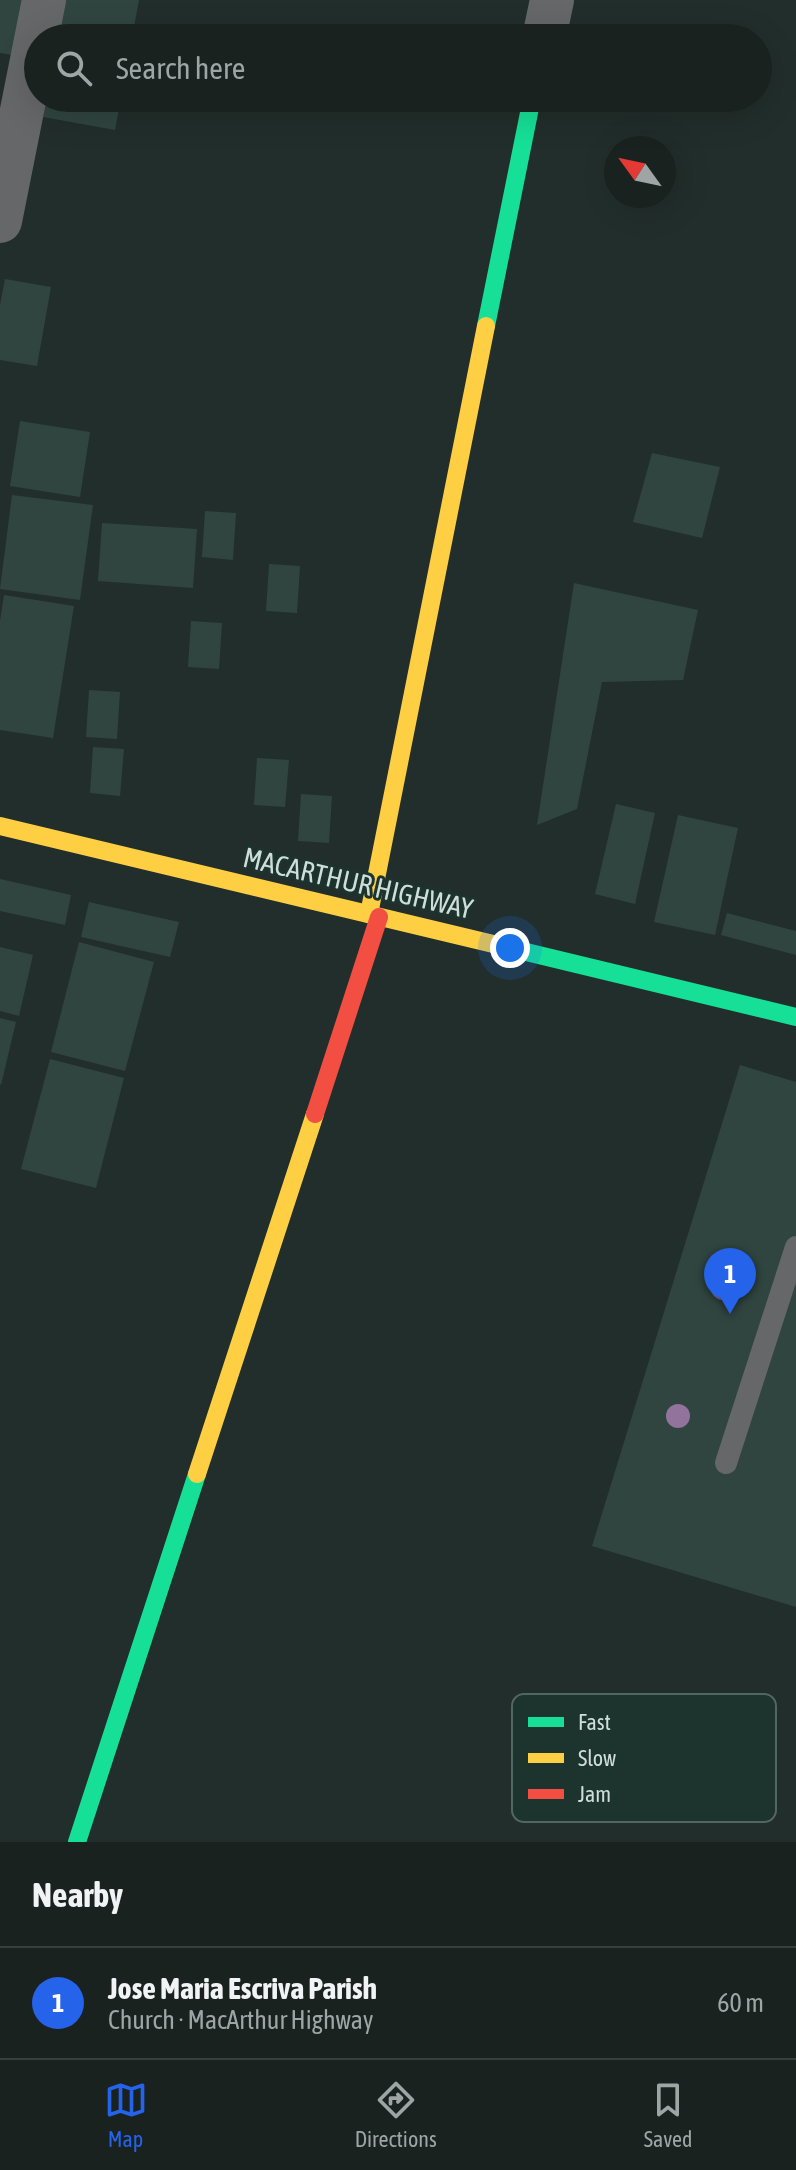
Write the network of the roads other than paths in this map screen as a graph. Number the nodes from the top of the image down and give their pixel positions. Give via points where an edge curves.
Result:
1 (44, 0) edge
2 (552, 0) edge
3 (39, 24) edge
4 (547, 24) edge
5 (24, 100) edge
6 (529, 112) edge
7 (0, 221) edge
8 (0, 826) edge
9 (374, 916) junction
10 (796, 1017) edge
11 (796, 1247) edge
12 (726, 1463) dead end
13 (77, 1842) edge

1 - 3 street
2 - 4 street
5 - 7 street
6 - 9 main road
8 - 9 main road, MACARTHUR HIGHWAY
9 - 10 main road, MACARTHUR HIGHWAY
9 - 13 main road
11 - 12 lane

